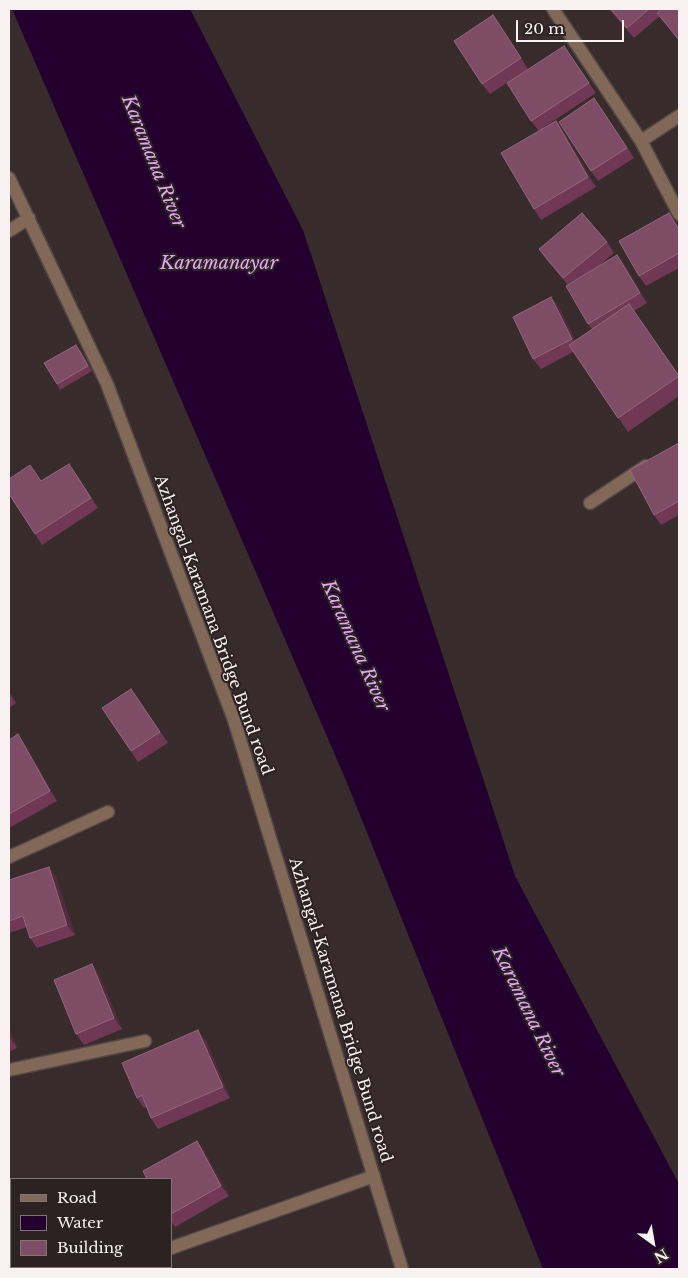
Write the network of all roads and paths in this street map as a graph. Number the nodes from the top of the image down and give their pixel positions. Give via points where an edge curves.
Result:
1 (554, 9) edge
2 (679, 116) edge
3 (641, 141) junction
4 (9, 178) edge
5 (679, 214) edge
6 (29, 218) junction
7 (9, 231) edge
8 (655, 460) edge
9 (590, 503) dead end
10 (108, 812) dead end
11 (9, 857) edge
12 (145, 1041) dead end
13 (9, 1070) edge
14 (374, 1176) junction
15 (172, 1248) edge
16 (402, 1269) edge

1 - 3 street
2 - 3 street
3 - 5 street
4 - 6 street, Azhangal-Karamana Bridge Bund road
6 - 7 street
6 - 14 street, Azhangal-Karamana Bridge Bund road via 107,384 234,720
8 - 9 street
10 - 11 street
12 - 13 street
14 - 15 street
14 - 16 street, Azhangal-Karamana Bridge Bund road

